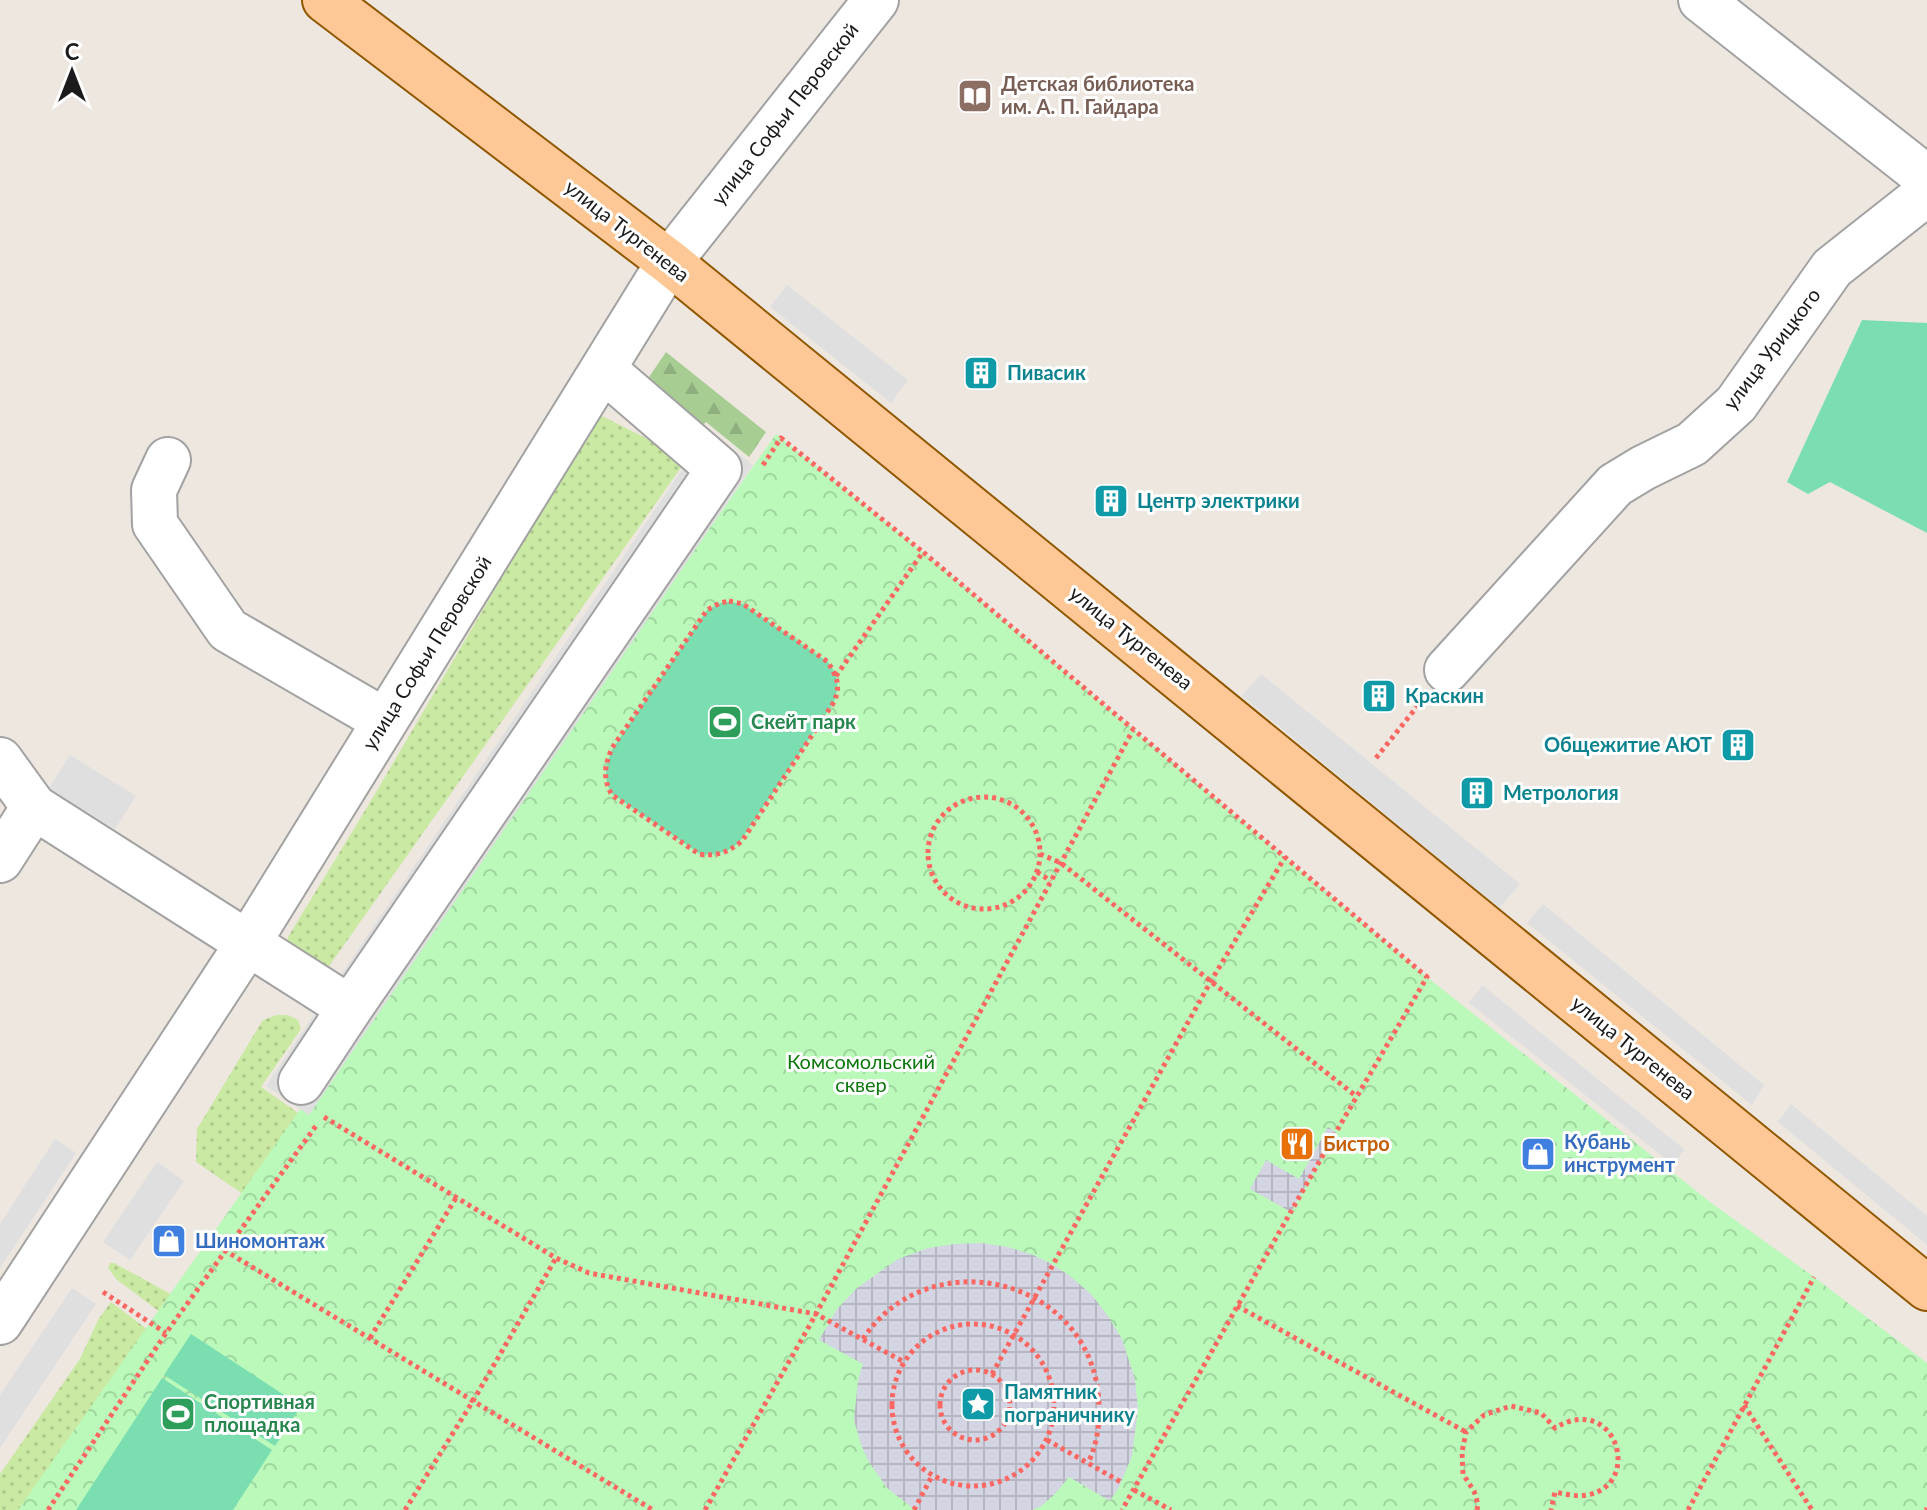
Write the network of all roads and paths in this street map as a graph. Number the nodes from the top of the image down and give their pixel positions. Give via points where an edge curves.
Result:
1 (325, 0) edge
2 (876, 0) edge
3 (1701, 0) edge
4 (1927, 178) edge
5 (1927, 193) edge
6 (669, 262) junction
7 (603, 369) junction
8 (168, 460) dead end
9 (762, 466) dead end
10 (923, 552) junction
11 (1447, 670) joint
12 (836, 676) junction
13 (385, 721) junction
14 (1133, 730) junction
15 (1376, 758) dead end
16 (0, 760) edge
17 (34, 807) junction
18 (1040, 854) junction
19 (1285, 857) junction
20 (0, 860) edge
21 (1061, 863) junction
22 (1037, 872) junction
23 (1051, 881) junction
24 (248, 943) junction
25 (1211, 981) junction
26 (350, 1008) junction
27 (301, 1082) dead end
28 (1356, 1096) junction
29 (456, 1198) junction
30 (224, 1250) junction
31 (556, 1258) junction
32 (1814, 1277) dead end
33 (1927, 1288) edge
34 (103, 1292) dead end
35 (1034, 1298) junction
36 (1237, 1306) junction
37 (816, 1314) junction
38 (0, 1322) edge
39 (166, 1333) junction
40 (1013, 1336) junction
41 (370, 1338) junction
42 (863, 1339) junction
43 (904, 1362) junction
44 (992, 1374) junction
45 (473, 1401) junction
46 (1744, 1405) junction
47 (1466, 1432) junction
48 (1047, 1440) junction
49 (1088, 1463) junction
50 (933, 1475) junction
51 (1121, 1482) dead end
52 (1134, 1490) junction
53 (48, 1510) edge
54 (405, 1510) edge
55 (653, 1510) edge
56 (705, 1510) edge
57 (914, 1510) edge
58 (1122, 1510) edge
59 (1171, 1510) edge
60 (1477, 1510) edge
61 (1551, 1510) edge
62 (1688, 1510) edge
63 (1812, 1510) edge

1 - 6 main road, улица Тургенева
2 - 6 street, улица Софьи Перовской
3 - 4 street
5 - 11 street, улица Урицкого via 1832,268 1736,404 1692,444 1615,485
6 - 7 street, улица Софьи Перовской
6 - 33 main road, улица Тургенева
7 - 13 street, улица Софьи Перовской
7 - 26 street via 719,469
8 - 13 street via 154,490 155,524 228,630
9 - 10 path via 781,438
10 - 12 path
10 - 14 path
11 - 15 path
12 - 12 path via 828,662 743,604 720,603 707,610 612,748 606,762 607,786 612,795 699,854 732,849 834,702
13 - 24 street, улица Софьи Перовской
14 - 19 path
14 - 21 path
16 - 17 street
17 - 20 street
17 - 24 street
18 - 21 path
18 - 22 path
18 - 22 path via 1030,820 1002,800 984,797 950,808 929,839 927,859 933,877 959,905 997,908 1015,900
19 - 25 path
19 - 28 path via 1427,977
21 - 23 path
21 - 25 path
22 - 23 path
23 - 37 path
24 - 26 street
24 - 38 street, улица Софьи Перовской
25 - 28 path
25 - 35 path
26 - 27 street
28 - 36 path
29 - 30 path via 323,1116
29 - 31 path
29 - 41 path
30 - 39 path
30 - 41 path
31 - 37 path via 589,1273
31 - 45 path
32 - 46 path
34 - 39 path
35 - 40 path
35 - 42 path via 1005,1285 955,1282 907,1298
35 - 49 path via 1071,1327 1095,1375 1099,1428
36 - 47 path
36 - 52 path
37 - 42 path
37 - 56 path
39 - 53 path
40 - 43 path via 999,1327 971,1324 944,1329
40 - 44 path
40 - 48 path via 1041,1360 1053,1385 1055,1413
41 - 45 path
42 - 43 path
43 - 50 path via 894,1386 892,1412 898,1437
44 - 44 path via 1008,1392 1007,1420 984,1439 959,1437 943,1420 942,1391 960,1373
45 - 54 path
45 - 55 path
46 - 62 path
46 - 63 path
47 - 60 path via 1463,1474 1474,1491
47 - 61 path via 1484,1415 1511,1406 1541,1413 1555,1428 1578,1419 1603,1426 1618,1447 1616,1473 1586,1495 1555,1492
48 - 49 path
48 - 50 path via 1032,1462 1009,1478 957,1485
49 - 51 path
50 - 57 path
52 - 58 path
52 - 59 path

